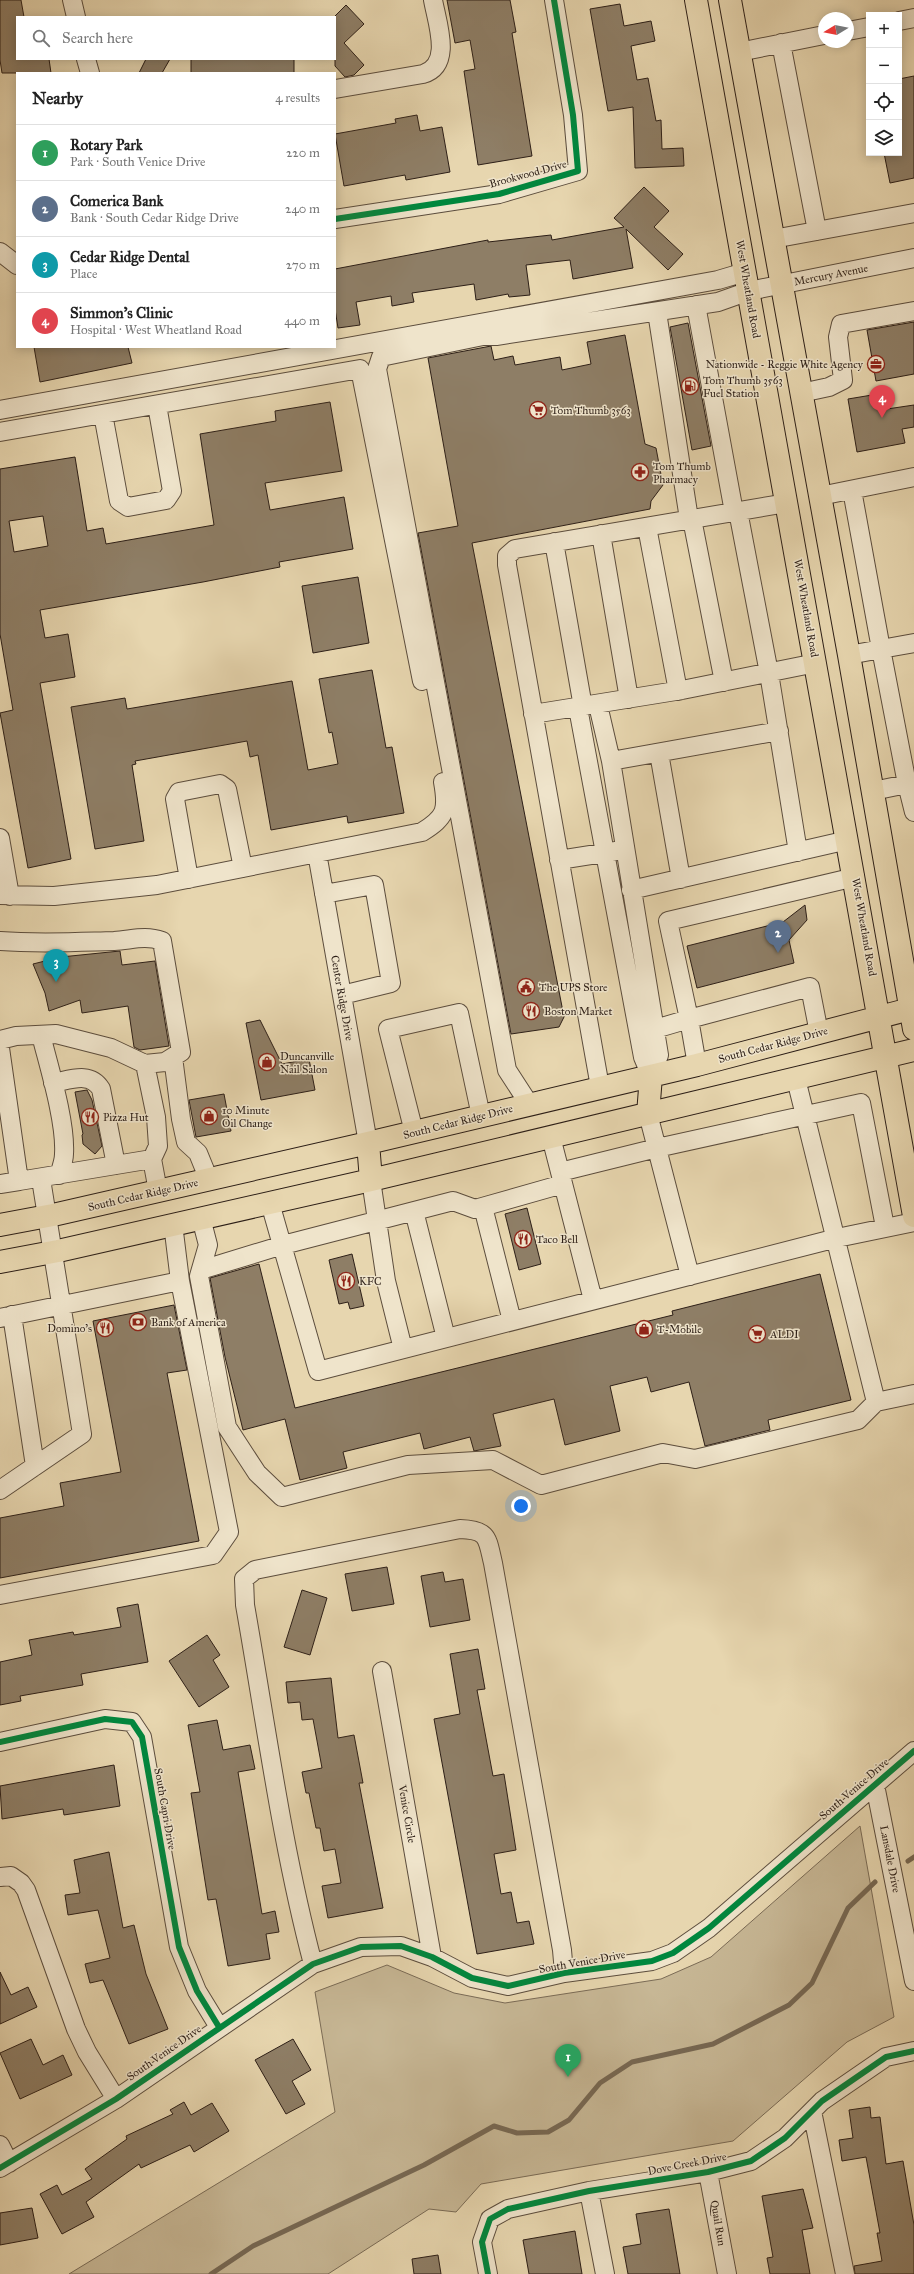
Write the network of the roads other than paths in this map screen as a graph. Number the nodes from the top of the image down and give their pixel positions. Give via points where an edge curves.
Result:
1 (72, 0) edge
2 (433, 0) edge
3 (554, 0) edge
4 (696, 0) edge
5 (730, 0) edge
6 (76, 16) edge
7 (914, 18) edge
8 (902, 20) edge
9 (866, 28) edge
10 (854, 30) edge
11 (818, 36) edge
12 (781, 44) junction
13 (739, 52) junction
14 (86, 60) edge
15 (90, 72) edge
16 (336, 89) edge
17 (914, 213) edge
18 (336, 218) edge
19 (817, 231) junction
20 (773, 239) junction
21 (0, 252) edge
22 (914, 258) edge
23 (16, 264) edge
24 (747, 281) junction
25 (781, 285) junction
26 (696, 305) junction
27 (914, 311) edge
28 (656, 312) junction
29 (801, 393) junction
30 (157, 405) junction
31 (0, 410) edge
32 (103, 414) junction
33 (0, 432) edge
34 (914, 477) edge
35 (852, 490) junction
36 (820, 496) junction
37 (787, 503) junction
38 (736, 511) junction
39 (691, 519) junction
40 (647, 527) junction
41 (601, 534) junction
42 (554, 542) junction
43 (914, 643) edge
44 (881, 649) junction
45 (849, 655) junction
46 (816, 663) junction
47 (769, 673) junction
48 (724, 682) junction
49 (678, 691) junction
50 (629, 699) junction
51 (586, 706) junction
52 (533, 714) junction
53 (779, 732) junction
54 (659, 752) junction
55 (611, 761) junction
56 (911, 783) edge
57 (873, 791) junction
58 (914, 812) edge
59 (0, 838) edge
60 (848, 840) junction
61 (625, 850) junction
62 (798, 852) junction
63 (317, 853) junction
64 (605, 853) junction
65 (559, 860) junction
66 (243, 868) junction
67 (854, 877) junction
68 (189, 879) junction
69 (681, 879) junction
70 (631, 890) junction
71 (324, 894) junction
72 (5, 896) edge
73 (0, 942) edge
74 (342, 995) junction
75 (913, 1015) edge
76 (880, 1018) junction
77 (689, 1019) junction
78 (655, 1029) junction
79 (819, 1033) junction
80 (41, 1035) junction
81 (0, 1040) edge
82 (914, 1050) edge
83 (173, 1056) junction
84 (1, 1058) edge
85 (886, 1058) junction
86 (145, 1064) junction
87 (697, 1065) junction
88 (652, 1076) junction
89 (796, 1079) junction
90 (53, 1083) junction
91 (600, 1087) junction
92 (529, 1104) junction
93 (648, 1114) junction
94 (481, 1116) junction
95 (806, 1117) junction
96 (414, 1132) junction
97 (551, 1137) junction
98 (368, 1143) junction
99 (657, 1148) junction
100 (152, 1158) junction
101 (116, 1165) junction
102 (59, 1175) junction
103 (562, 1178) junction
104 (41, 1179) junction
105 (209, 1180) junction
106 (371, 1180) junction
107 (20, 1181) junction
108 (0, 1184) edge
109 (158, 1191) junction
110 (270, 1203) junction
111 (483, 1207) junction
112 (414, 1211) junction
113 (46, 1216) junction
114 (914, 1216) edge
115 (201, 1218) junction
116 (377, 1222) junction
117 (914, 1222) edge
118 (173, 1224) junction
119 (0, 1225) edge
120 (885, 1227) junction
121 (837, 1238) junction
122 (283, 1245) junction
123 (52, 1252) junction
124 (0, 1262) edge
125 (201, 1270) junction
126 (690, 1276) junction
127 (180, 1281) junction
128 (593, 1300) junction
129 (61, 1306) junction
130 (6, 1316) edge
131 (512, 1321) junction
132 (446, 1338) junction
133 (403, 1349) junction
134 (914, 1394) edge
135 (876, 1402) junction
136 (36, 1466) junction
137 (0, 1490) edge
138 (0, 1595) edge
139 (382, 1671) dead end
140 (0, 1742) edge
141 (914, 1751) edge
142 (875, 1785) junction
143 (0, 1877) edge
144 (432, 1957) junction
145 (313, 1964) junction
146 (564, 1973) junction
147 (914, 1981) edge
148 (219, 2027) junction
149 (914, 2051) edge
150 (116, 2099) junction
151 (812, 2111) junction
152 (0, 2145) edge
153 (5, 2166) edge
154 (708, 2172) junction
155 (589, 2191) junction
156 (488, 2274) edge
157 (605, 2274) edge
158 (727, 2274) edge
159 (846, 2274) edge

1 - 6 street
2 - 16 street via 442,53 436,67 431,71
3 - 18 street, Brookwood Drive via 573,115 578,171 499,194
4 - 24 main road, West Wheatland Road
5 - 13 main road
7 - 8 street
9 - 10 street
11 - 12 street
12 - 13 street
12 - 19 street
13 - 20 main road
14 - 15 street
17 - 19 street
19 - 20 street
20 - 25 main road
21 - 23 street
22 - 25 street, Mercury Avenue
24 - 25 street, Mercury Avenue
24 - 26 street via 718,302
24 - 31 street via 718,280
24 - 37 main road, West Wheatland Road
25 - 29 main road
26 - 28 street
26 - 38 street
27 - 29 street via 842,324 838,337 843,380
28 - 39 street
28 - 92 street via 475,337 381,357 376,369 508,1070
29 - 36 main road
30 - 32 street
30 - 32 street via 172,491 166,500 128,508 119,501
30 - 63 street via 360,369 424,692 440,759 446,802 440,821 422,832
32 - 33 street
34 - 35 street
35 - 36 street
35 - 44 street
36 - 45 main road
37 - 38 street
37 - 46 main road, West Wheatland Road
38 - 39 street
38 - 47 street
39 - 40 street
39 - 48 street
40 - 41 street
40 - 49 street
41 - 42 street
41 - 50 street
42 - 51 street
42 - 52 street via 514,549 507,556
43 - 44 street
44 - 45 street
44 - 56 street
45 - 46 main road
45 - 57 main road
46 - 47 street
46 - 60 main road, West Wheatland Road
47 - 48 street
47 - 53 street
48 - 49 street
49 - 50 street
50 - 51 street
51 - 52 street
51 - 55 street
51 - 64 street
52 - 65 street
53 - 54 street
53 - 62 street
54 - 55 street
54 - 69 street
55 - 61 street
56 - 57 street
56 - 58 street
57 - 75 main road
59 - 72 street
60 - 62 street
60 - 67 main road, West Wheatland Road
61 - 64 street
61 - 70 street
62 - 69 street
63 - 66 street
63 - 71 street, Center Ridge Drive
64 - 65 street
64 - 88 street via 643,1057
65 - 91 street
66 - 68 street
66 - 68 street via 227,789 220,784 179,792 175,800
67 - 76 main road, West Wheatland Road
67 - 77 street via 668,921
68 - 72 street via 54,896
69 - 70 street
70 - 78 street
71 - 74 street, Center Ridge Drive
71 - 74 street via 374,885 391,983
73 - 83 street via 31,944 120,941 151,937 162,941 181,1052
74 - 98 street, Center Ridge Drive
75 - 76 main road, South Cedar Ridge Drive
76 - 79 main road, South Cedar Ridge Drive
76 - 85 main road, West Wheatland Road
77 - 78 street
77 - 79 street via 810,987
77 - 87 street
78 - 88 street via 659,1055
79 - 87 main road, South Cedar Ridge Drive
80 - 81 street via 16,1036
80 - 86 street via 56,1034 111,1048
80 - 90 street
82 - 85 main road
83 - 86 street via 165,1062
83 - 105 street via 186,1142 198,1153
84 - 107 street
85 - 89 main road
85 - 114 main road, West Wheatland Road
86 - 100 street via 158,1146
87 - 88 main road, South Cedar Ridge Drive
88 - 91 main road, South Cedar Ridge Drive
88 - 93 main road
89 - 93 main road
89 - 95 street
90 - 101 street via 89,1078 97,1083 101,1089
90 - 102 street via 63,1134 64,1154
91 - 92 main road, South Cedar Ridge Drive
92 - 94 main road, South Cedar Ridge Drive
93 - 97 main road
93 - 99 street
94 - 96 main road, South Cedar Ridge Drive
94 - 96 street via 459,1013 388,1028
95 - 99 street
95 - 120 street via 862,1103
95 - 121 street
96 - 98 main road, South Cedar Ridge Drive
97 - 103 street
97 - 106 main road
98 - 105 main road, South Cedar Ridge Drive
98 - 106 main road
99 - 103 street
99 - 126 street
100 - 101 street
100 - 109 street
101 - 102 street
102 - 104 street
103 - 111 street
103 - 128 street
104 - 107 street
104 - 113 street
105 - 109 main road, South Cedar Ridge Drive
106 - 110 main road
106 - 116 street
107 - 108 street
109 - 113 main road, South Cedar Ridge Drive
110 - 115 main road
110 - 122 street
111 - 112 street via 475,1209 452,1201
111 - 131 street
112 - 116 street
112 - 132 street
113 - 119 main road, South Cedar Ridge Drive
113 - 123 street
115 - 118 main road
115 - 125 street via 208,1245
116 - 122 street
116 - 133 street via 386,1281
117 - 120 street
118 - 123 main road
118 - 127 street
120 - 121 street
121 - 126 street
121 - 135 street
122 - 125 street
122 - 133 street via 318,1371
123 - 124 main road
123 - 129 street
125 - 135 street via 199,1276 227,1427 257,1473 282,1497 408,1465 493,1460 541,1485 663,1453 695,1459 858,1420
126 - 128 street
127 - 129 street
127 - 138 street via 229,1532 213,1555
128 - 131 street
129 - 130 street
129 - 136 street via 82,1434
130 - 136 street
131 - 132 street
132 - 133 street
134 - 135 street
136 - 137 street
139 - 144 street, Venice Circle
140 - 148 street, South Capri Drive via 105,1719 132,1722 142,1737 179,1947 196,1991
141 - 142 street, South Venice Drive
142 - 146 street, South Venice Drive via 709,1928 672,1953 652,1961
142 - 147 street, Lansdale Drive
143 - 150 street via 12,1876 26,1890 76,2029
144 - 145 street, South Venice Drive via 401,1946 361,1947
144 - 146 street, South Venice Drive via 472,1978 508,1986
145 - 146 street via 303,1926 275,1782 245,1605 244,1579 255,1570 460,1529 476,1530 487,1538 493,1563
145 - 148 street, South Venice Drive
148 - 150 street, South Venice Drive
149 - 151 street, Dove Creek Drive via 886,2058 822,2101
150 - 153 street, South Venice Drive
151 - 154 street, Dove Creek Drive via 785,2138 751,2161
151 - 159 street
152 - 153 street
154 - 155 street, Dove Creek Drive
154 - 158 street, Quail Run
155 - 156 street, Dove Creek Drive via 508,2209 490,2219 482,2242
155 - 157 street

